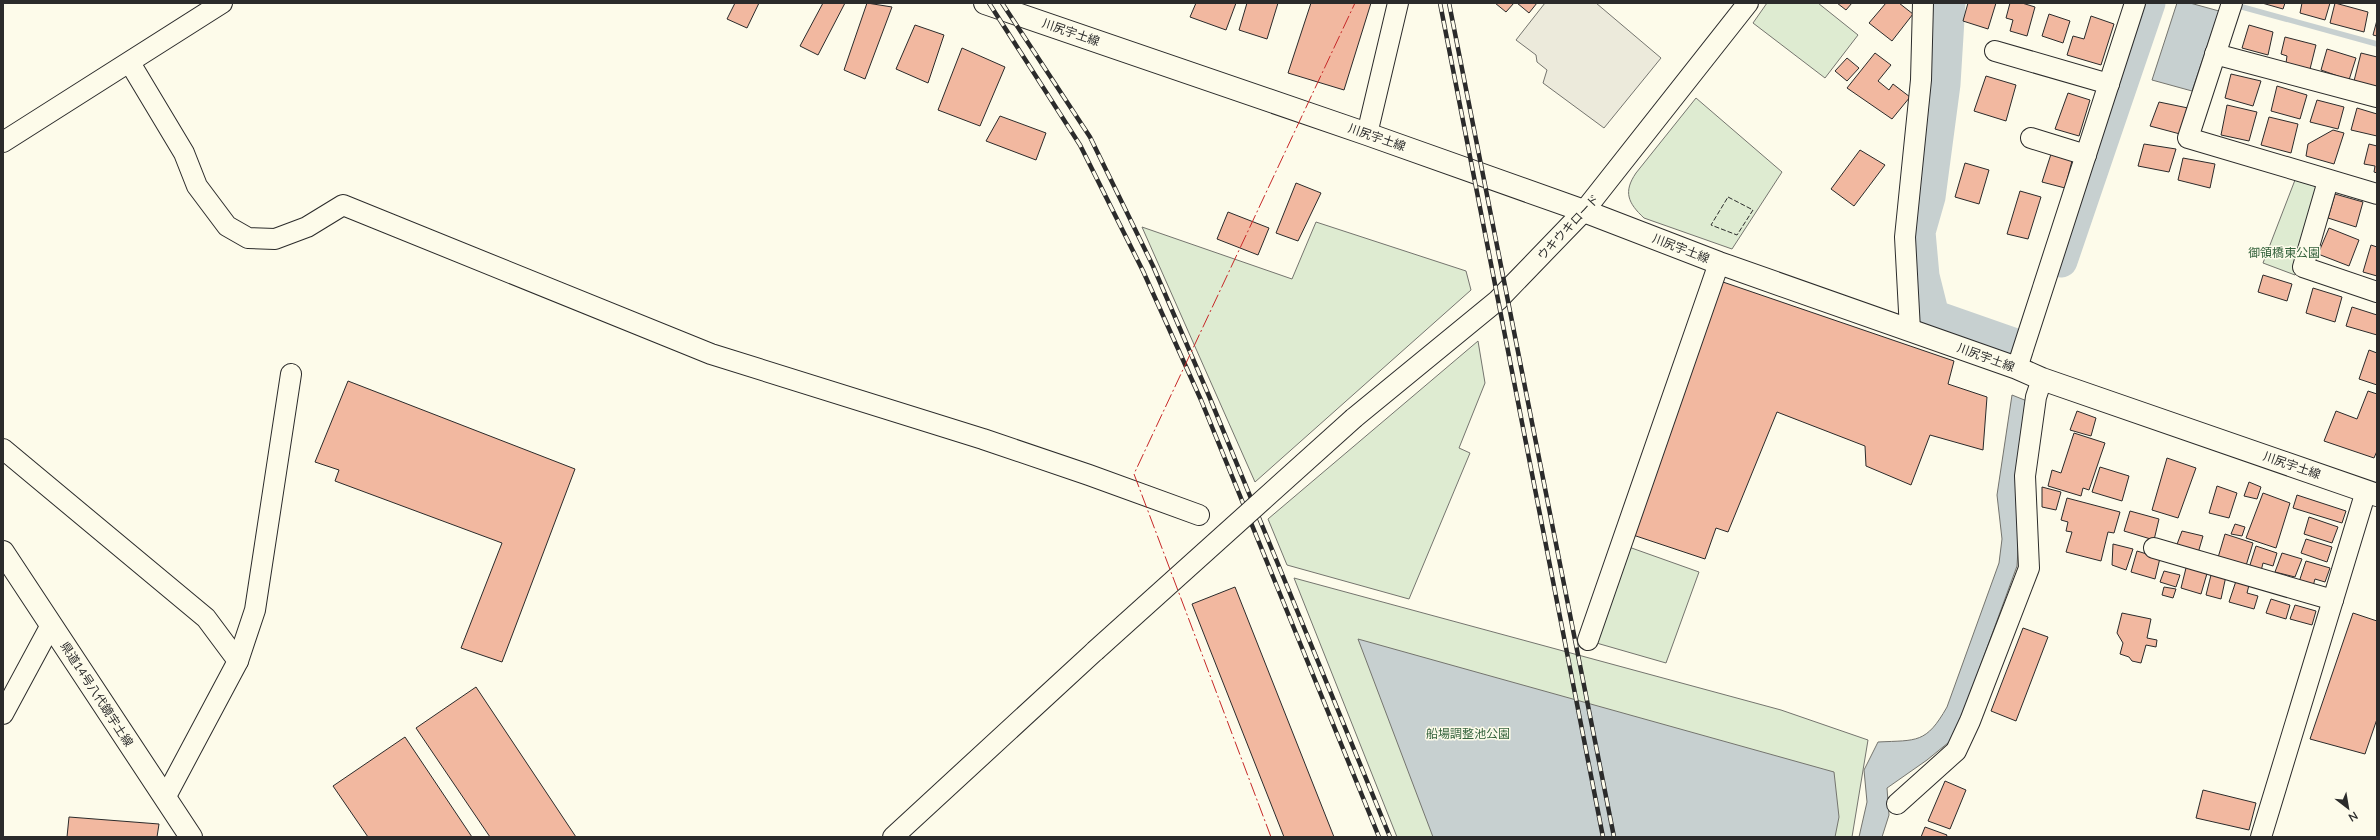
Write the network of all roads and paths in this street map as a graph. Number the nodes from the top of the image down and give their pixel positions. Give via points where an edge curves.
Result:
1 (222, 3) edge
2 (985, 3) edge
3 (1398, 3) edge
4 (1748, 3) edge
5 (1923, 3) edge
6 (2135, 3) edge
7 (2232, 3) edge
8 (1994, 51) dead end
9 (2215, 54) junction
10 (130, 63) junction
11 (2109, 84) junction
12 (2377, 97) edge
13 (1367, 134) junction
14 (2031, 138) dead end
15 (3, 142) edge
16 (2086, 155) junction
17 (2328, 181) junction
18 (2377, 194) edge
19 (1584, 211) junction
20 (1719, 263) junction
21 (2377, 292) edge
22 (1910, 330) junction
23 (2017, 368) junction
24 (291, 374) dead end
25 (2042, 379) junction
26 (3, 449) edge
27 (2372, 493) edge
28 (1199, 515) dead end
29 (2154, 548) dead end
30 (3, 552) edge
31 (2333, 600) junction
32 (51, 625) junction
33 (1588, 640) dead end
34 (238, 661) junction
35 (10, 684) edge
36 (3, 714) edge
37 (165, 798) junction
38 (1897, 804) dead end
39 (191, 837) edge
40 (893, 837) edge
41 (2260, 837) edge

1 - 10 street
2 - 13 main road, 川尻宇土線
3 - 13 street
4 - 19 street, ウキウキロード
5 - 22 street via 1921,80 1905,237
6 - 11 street
7 - 9 street
8 - 11 street
9 - 12 street
9 - 17 street via 2188,138
10 - 15 street
10 - 28 street via 184,153 197,186 227,226 248,238 275,239 307,227 343,205 711,354 983,439
11 - 16 street
13 - 19 main road, 川尻宇土線
14 - 16 street
16 - 23 street
17 - 18 street
17 - 21 street via 2303,267
19 - 20 main road, 川尻宇土線
19 - 40 street, ウキウキロード, bridge via 1498,300 1354,418
20 - 22 main road, 川尻宇土線
20 - 33 street
22 - 23 main road, 川尻宇土線
23 - 25 main road, 川尻宇土線
24 - 34 street via 254,610
25 - 27 main road, 川尻宇土線
25 - 38 street via 2036,398 2026,476 2029,568 1956,751
26 - 34 street via 206,618
27 - 31 street
29 - 31 street
30 - 32 main road, 県道14号八代鏡宇土線
31 - 41 street
32 - 35 street
32 - 37 main road, 県道14号八代鏡宇土線
34 - 37 street
35 - 36 street
37 - 39 main road, 県道14号八代鏡宇土線

